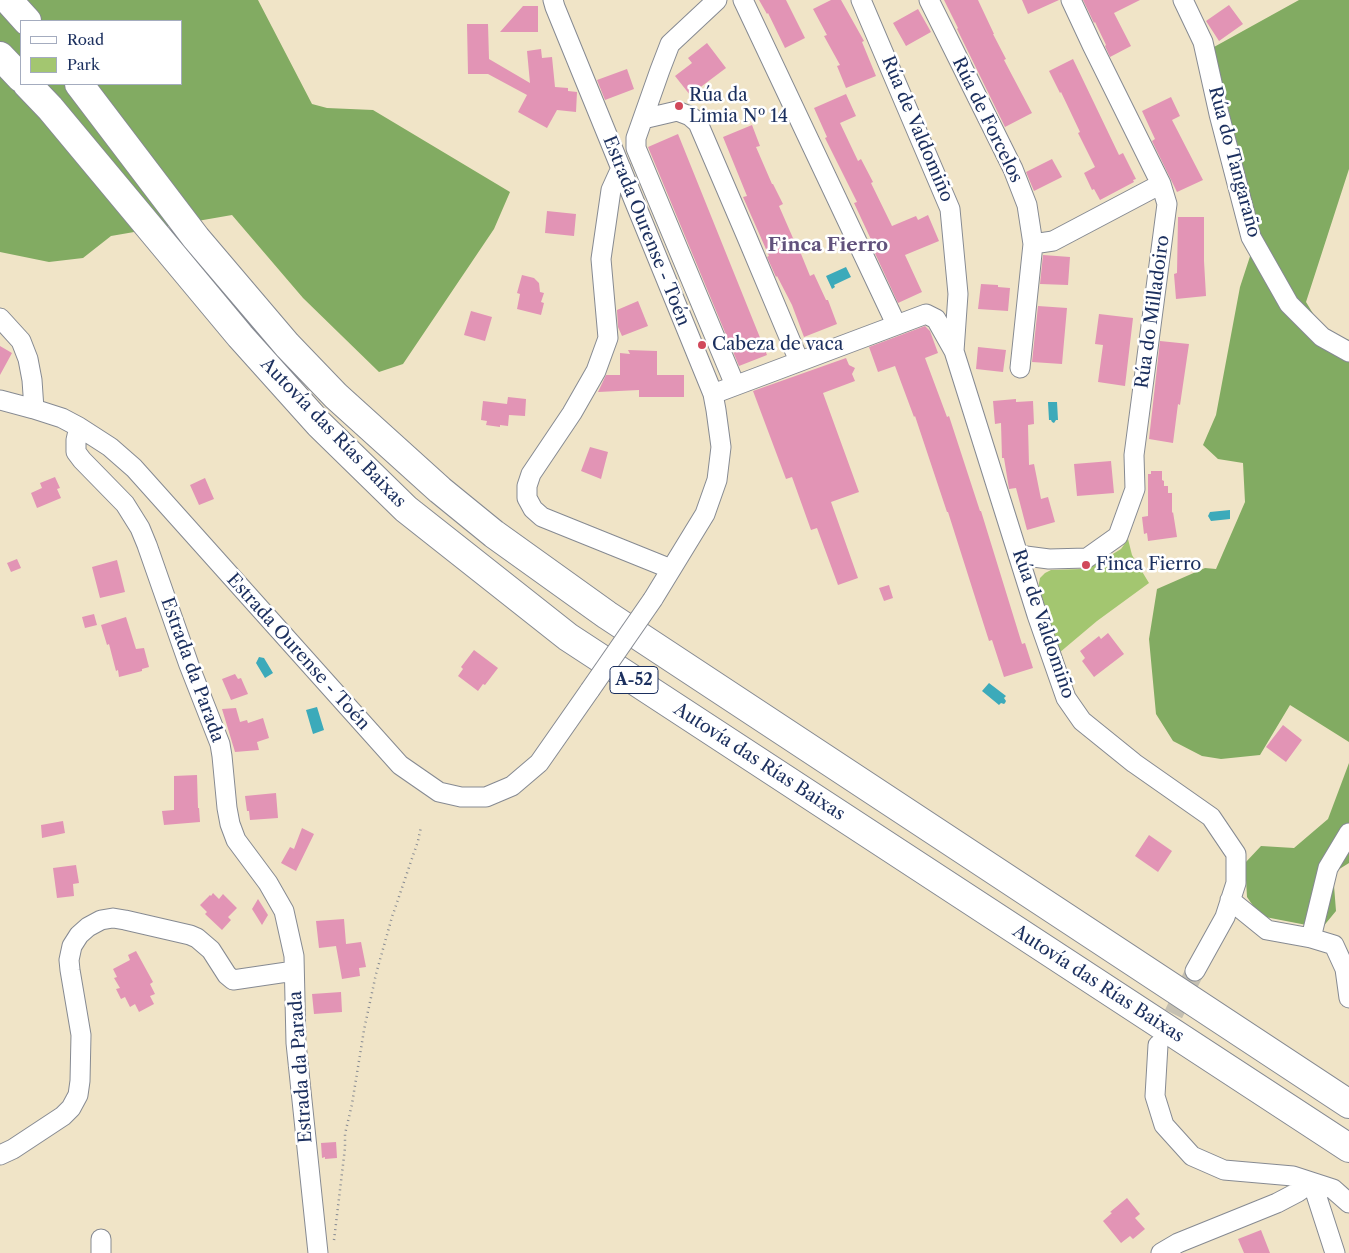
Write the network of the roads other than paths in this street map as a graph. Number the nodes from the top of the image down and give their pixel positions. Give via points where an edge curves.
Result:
1 (8, 0) edge
2 (553, 0) edge
3 (717, 0) edge
4 (744, 0) edge
5 (862, 0) edge
6 (929, 0) edge
7 (1071, 0) edge
8 (1184, 0) edge
9 (26, 20) edge
10 (0, 56) edge
11 (20, 77) edge
12 (28, 85) edge
13 (80, 85) edge
14 (643, 119) junction
15 (610, 141) junction
16 (621, 168) junction
17 (1161, 184) junction
18 (1033, 244) junction
19 (0, 318) edge
20 (896, 324) junction
21 (712, 331) junction
22 (691, 339) junction
23 (954, 351) junction
24 (1349, 352) edge
25 (799, 361) junction
26 (1020, 368) dead end
27 (735, 385) junction
28 (713, 394) junction
29 (0, 400) edge
30 (34, 409) junction
31 (79, 427) junction
32 (1018, 555) junction
33 (671, 569) junction
34 (1349, 833) edge
35 (1230, 900) junction
36 (1311, 938) junction
37 (294, 971) junction
38 (1195, 971) tunnel mouth
39 (1349, 998) edge
40 (1158, 1045) tunnel mouth
41 (1349, 1104) edge
42 (1349, 1148) edge
43 (0, 1156) edge
44 (1312, 1182) junction
45 (1349, 1203) edge
46 (318, 1253) edge
47 (1161, 1253) edge
48 (1335, 1253) edge

1 - 9 highway
2 - 15 street, Estrada Ourense - Toén
3 - 14 street via 670,44
4 - 20 street
5 - 23 street, Rúa de Valdomiño via 950,209 958,294
6 - 18 street, Rúa de Forcelos via 1013,170 1027,205
7 - 17 street, Rúa do Milladoiro
8 - 24 street, Rúa do Tangaraño via 1203,42 1251,237 1290,304 1322,337
10 - 11 highway
12 - 42 highway, Autovía das Rías Baixas / A-52 via 240,336 319,424 406,509 568,637
13 - 41 highway, Autovía das Rías Baixas / A-52 via 196,238 287,345 336,396 494,534 607,615
14 - 15 street
14 - 21 street via 636,148
14 - 25 street via 677,111 690,116 698,124
15 - 16 street, Estrada Ourense - Toén
16 - 22 street, Estrada Ourense - Toén
16 - 33 street via 611,190 601,258 608,338 596,371 577,405 531,474 527,498 542,517
17 - 18 street via 1053,241
17 - 32 street, Rúa do Milladoiro via 1167,204 1134,455 1135,489 1118,536 1086,558 1049,559
18 - 26 street, Rúa de Forcelos
19 - 30 street via 21,341 28,359
20 - 23 street, Rúa de Valdomiño via 926,314 936,319
20 - 25 street
21 - 22 street
21 - 27 street
22 - 28 street, Estrada Ourense - Toén
23 - 32 street, Rúa de Valdomiño
25 - 27 street
27 - 28 street
28 - 33 street, Estrada Ourense - Toén via 721,447 717,480 705,514
29 - 30 street, Estrada Ourense - Toén
30 - 31 street, Estrada Ourense - Toén
31 - 33 street, Estrada Ourense - Toén, bridge via 134,468 400,765 439,792 461,797 486,796 512,786 539,763
31 - 37 street, Estrada da Parada via 76,452 125,504 147,545 188,665 220,744 230,824 236,840 284,911
32 - 35 street, Rúa de Valdomiño via 1066,698 1082,721 1134,763 1212,817 1236,854 1236,883
34 - 36 street via 1328,868
35 - 36 street via 1267,930
35 - 38 street, Rúa de Valdomiño via 1225,917
36 - 39 street via 1334,945 1345,969
37 - 43 street via 233,980 211,950 197,938 113,918 88,926 78,935 69,960 81,1035 78,1095 63,1116
37 - 46 street, Estrada da Parada via 296,1043
40 - 44 street via 1156,1096 1164,1125 1192,1156 1224,1170 1293,1176
44 - 45 street via 1333,1189
44 - 47 street via 1277,1202
44 - 48 street

